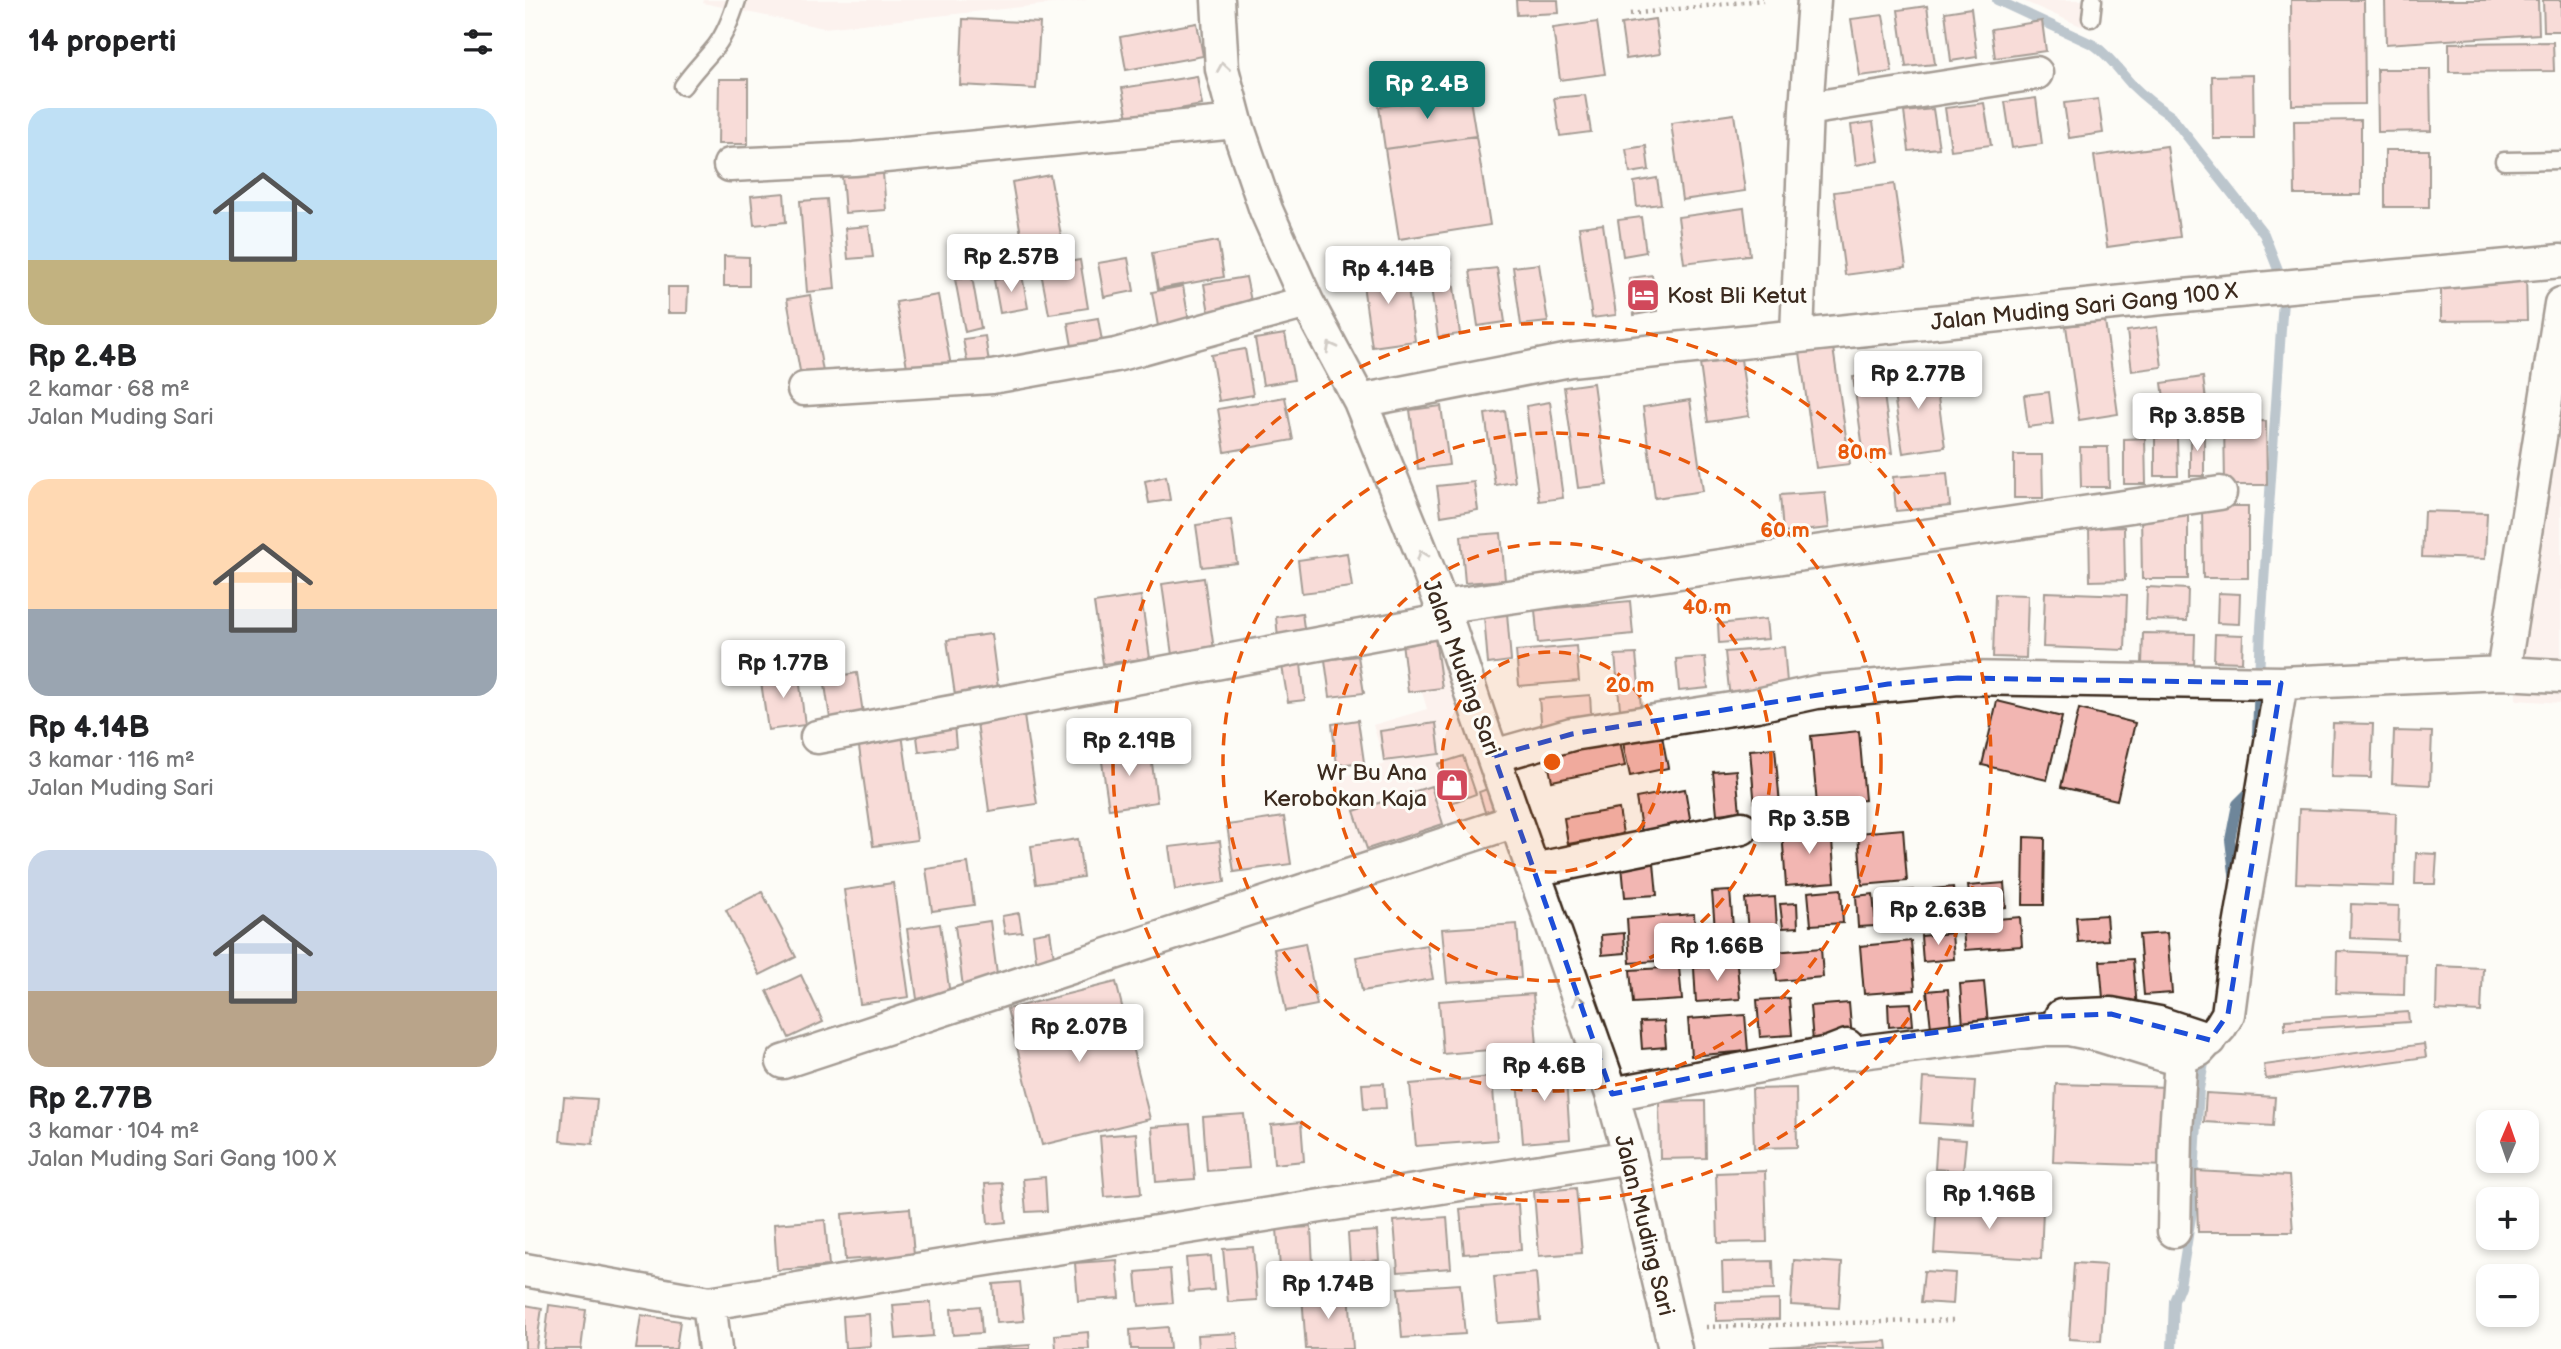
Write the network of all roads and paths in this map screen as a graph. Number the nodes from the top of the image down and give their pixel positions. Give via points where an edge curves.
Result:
1 (737, 0) edge
2 (1218, 0) edge
3 (1763, 0) edge
4 (1814, 0) edge
5 (2093, 0) edge
6 (1630, 14) dead end
7 (2091, 18) dead end
8 (2036, 73) dead end
9 (683, 86) dead end
10 (1806, 109) junction
11 (1236, 122) junction
12 (2561, 160) edge
13 (2504, 161) dead end
14 (730, 165) dead end
15 (2561, 261) edge
16 (1307, 302) junction
17 (2561, 304) edge
18 (1797, 335) junction
19 (804, 389) dead end
20 (1360, 401) junction
21 (2220, 493) dead end
22 (1444, 614) junction
23 (2503, 673) junction
24 (2561, 676) edge
25 (2281, 683) junction
26 (817, 737) dead end
27 (1494, 756) junction
28 (1515, 821) junction
29 (1742, 828) dead end
30 (1533, 870) junction
31 (2210, 1040) junction
32 (1829, 1053) junction
33 (2181, 1057) junction
34 (783, 1062) dead end
35 (1612, 1094) junction
36 (1630, 1157) junction
37 (2174, 1231) dead end
38 (525, 1270) edge
39 (709, 1303) junction
40 (1953, 1321) dead end
41 (1673, 1339) edge
42 (715, 1349) edge

1 - 9 lane via 716,46
11 -> 2 street, Jalan Muding Sari via 1222,69
3 - 6 path
4 - 10 street
5 - 7 lane
8 - 10 street
10 - 18 street
11 - 14 street via 854,159
11 - 16 street, Jalan Muding Sari via 1266,210
12 - 13 lane
15 - 18 street, Jalan Muding Sari Gang 100 X
16 - 19 street via 1116,355 992,377
20 -> 16 street, Jalan Muding Sari
17 - 23 street
18 - 20 street, Jalan Muding Sari Gang 100 X via 1570,360
22 -> 20 street, Jalan Muding Sari
21 - 22 street
22 - 26 street
22 - 27 street, Jalan Muding Sari
23 - 24 street
23 - 25 street
25 - 27 street via 1958,678 1876,685 1573,734
25 - 31 street via 2228,1014
27 - 28 street, Jalan Muding Sari
28 - 30 street, Jalan Muding Sari
28 - 34 street
29 - 30 street
35 -> 30 street, Jalan Muding Sari
31 - 32 street via 2111,1014 2038,1017 1852,1045
31 - 33 street
32 - 33 street via 2069,1029
32 - 35 street
33 - 37 street
35 - 36 street, Jalan Muding Sari
36 - 39 street
36 - 41 street, Jalan Muding Sari
38 - 39 street
39 - 42 street
40 - 41 path

